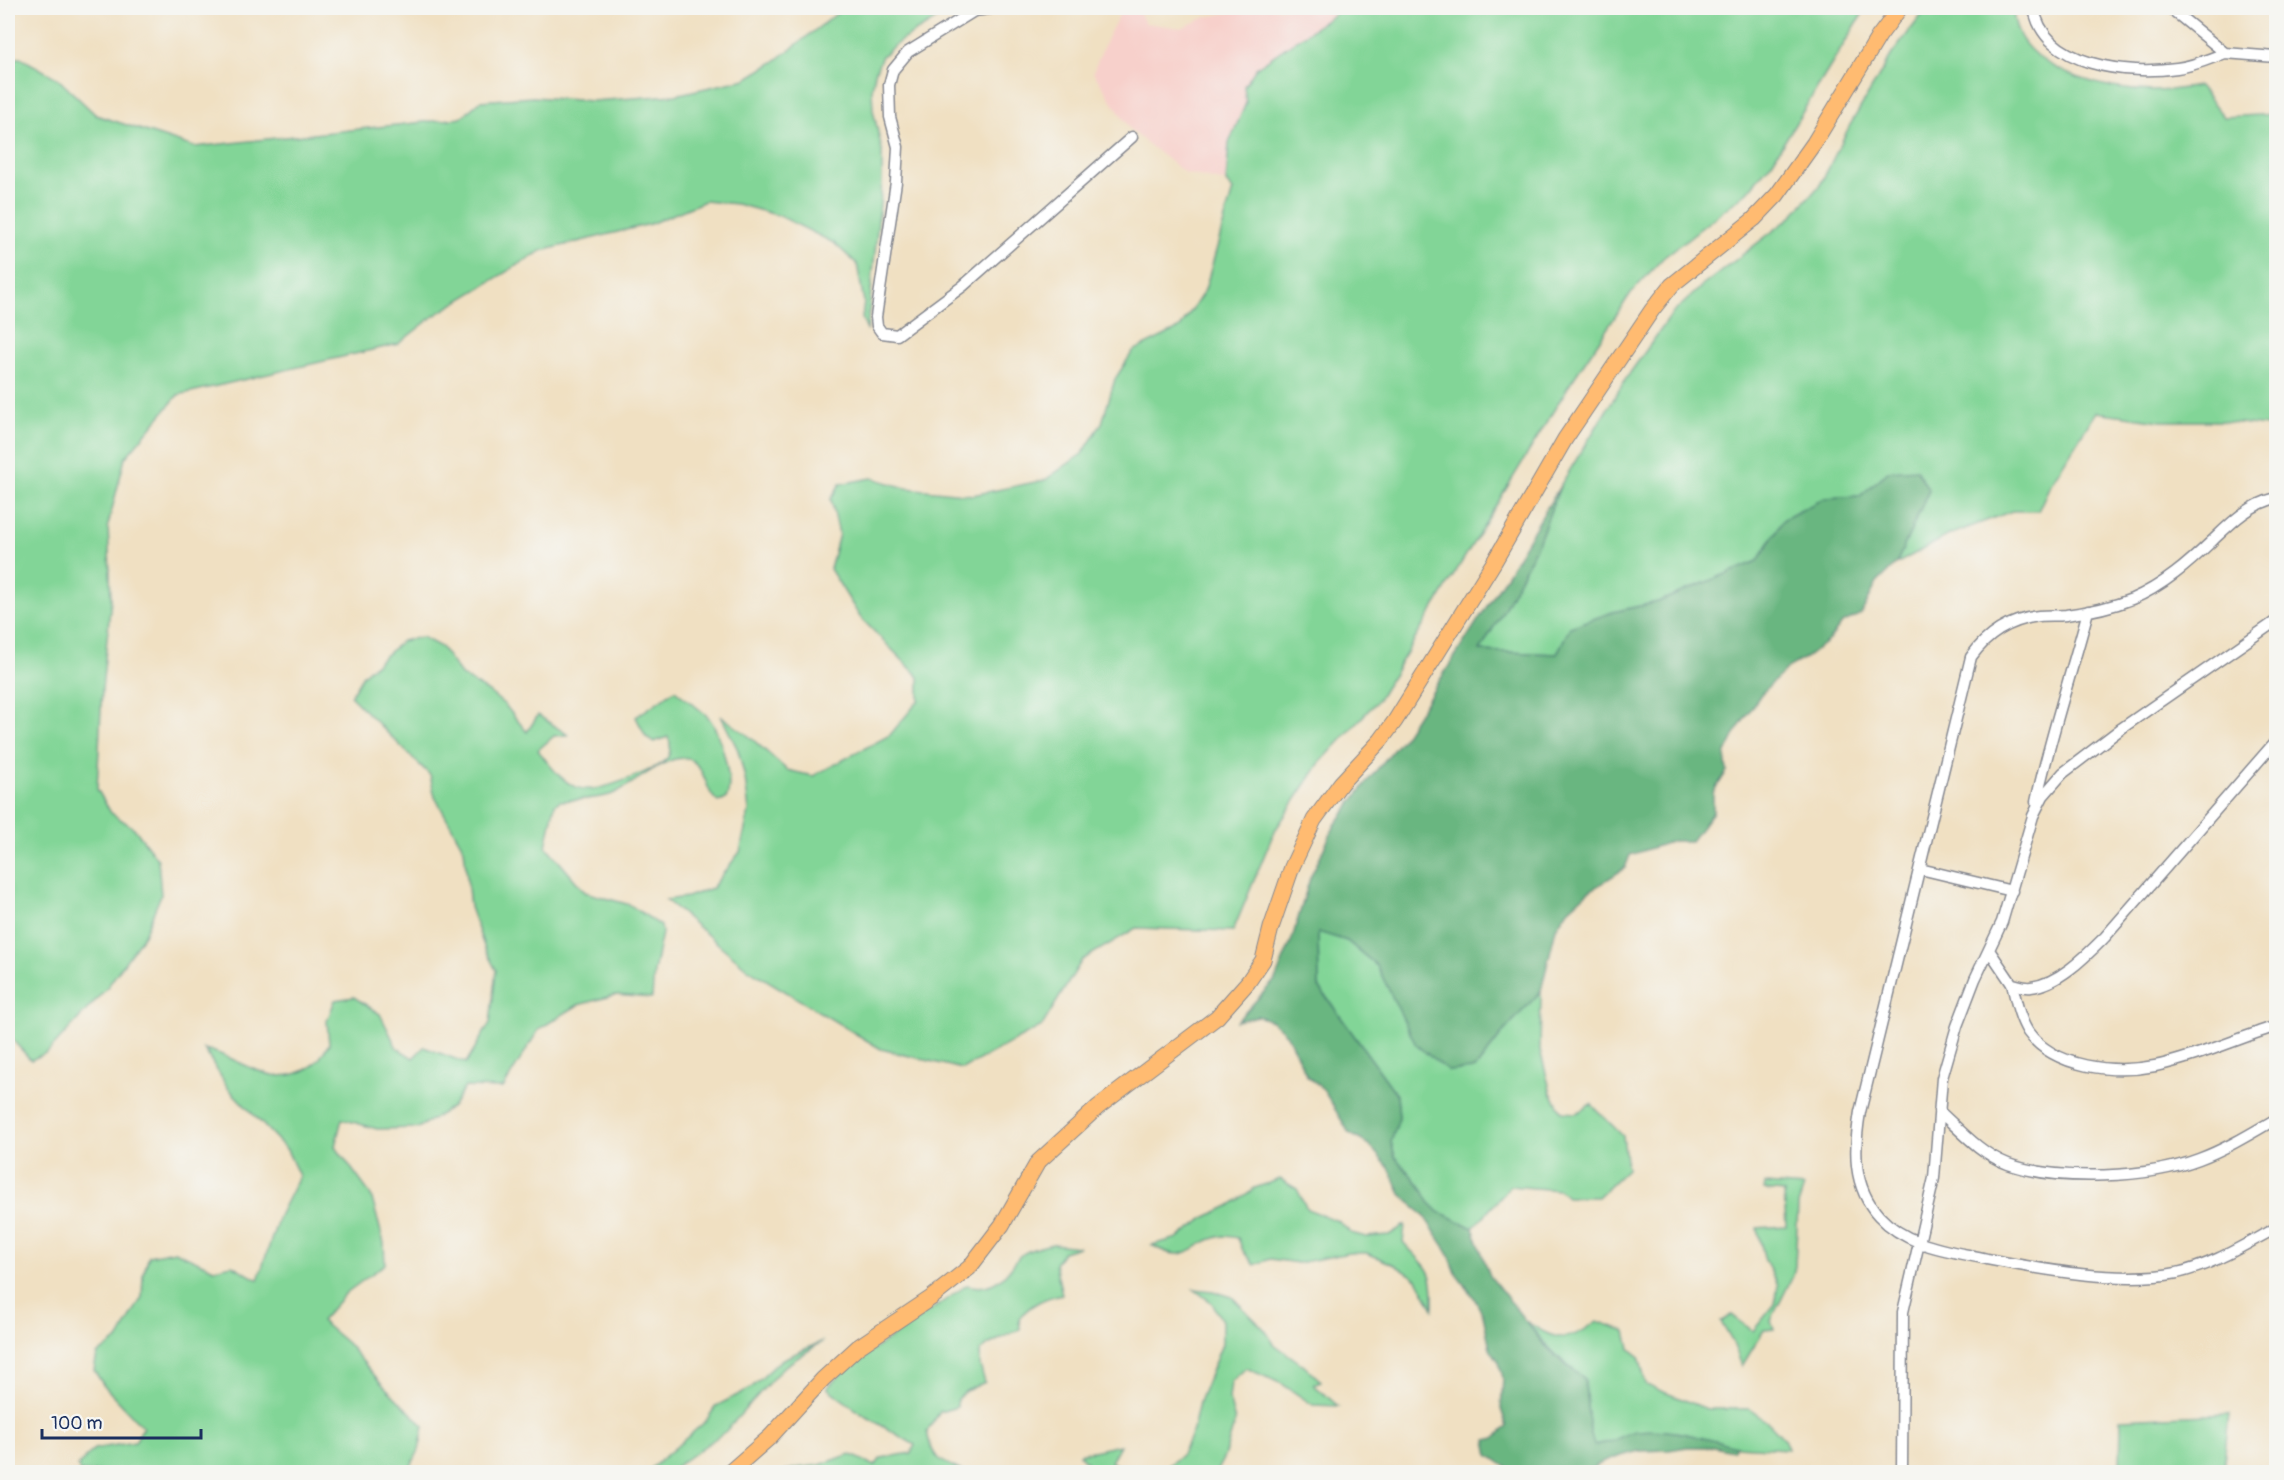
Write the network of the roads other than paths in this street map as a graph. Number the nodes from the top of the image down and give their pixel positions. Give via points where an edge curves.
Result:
1 (996, 8) edge
2 (1900, 8) edge
3 (2034, 8) edge
4 (2170, 8) edge
5 (976, 10) edge
6 (2225, 53) junction
7 (2277, 57) edge
8 (1132, 136) dead end
9 (2277, 498) edge
10 (2088, 611) junction
11 (2274, 624) edge
12 (2277, 741) edge
13 (2033, 816) junction
14 (1920, 869) junction
15 (2013, 891) junction
16 (1989, 950) junction
17 (2012, 984) junction
18 (2277, 1026) edge
19 (1939, 1111) junction
20 (2277, 1119) edge
21 (2277, 1228) edge
22 (1920, 1243) junction
23 (730, 1473) edge
24 (1902, 1473) edge

1 - 5 street
2 - 23 main road via 1777,195 1754,219 1672,285 1570,431 1395,721 1314,820 1292,867 1256,972 1217,1017 1098,1107 1038,1162 1002,1226 969,1268 858,1347
3 - 6 street via 2036,21 2048,39 2080,60 2101,65 2132,70 2175,68
4 - 6 street
5 - 8 street via 908,52 891,77 890,117 898,147 876,317 882,333 897,335 963,286
6 - 7 street
9 - 10 street via 2252,506 2238,516 2167,580 2130,600
10 - 13 street via 2048,746
10 - 14 street via 2038,616 2006,626 1984,640 1971,657
11 - 13 street via 2063,773 2043,796
12 - 17 street via 2084,958 2044,984 2030,988
13 - 15 street
14 - 15 street
14 - 22 street via 1855,1146 1861,1184 1878,1215 1897,1232
15 - 16 street
16 - 17 street
16 - 19 street via 1948,1052
17 - 18 street via 2028,1032 2063,1059 2084,1065 2121,1069 2154,1066
19 - 20 street via 1980,1148 2008,1164 2049,1173 2094,1175 2130,1174 2199,1159
19 - 22 street via 1934,1178
21 - 22 street via 2202,1267 2140,1277 2025,1266
22 - 24 street via 1903,1312

